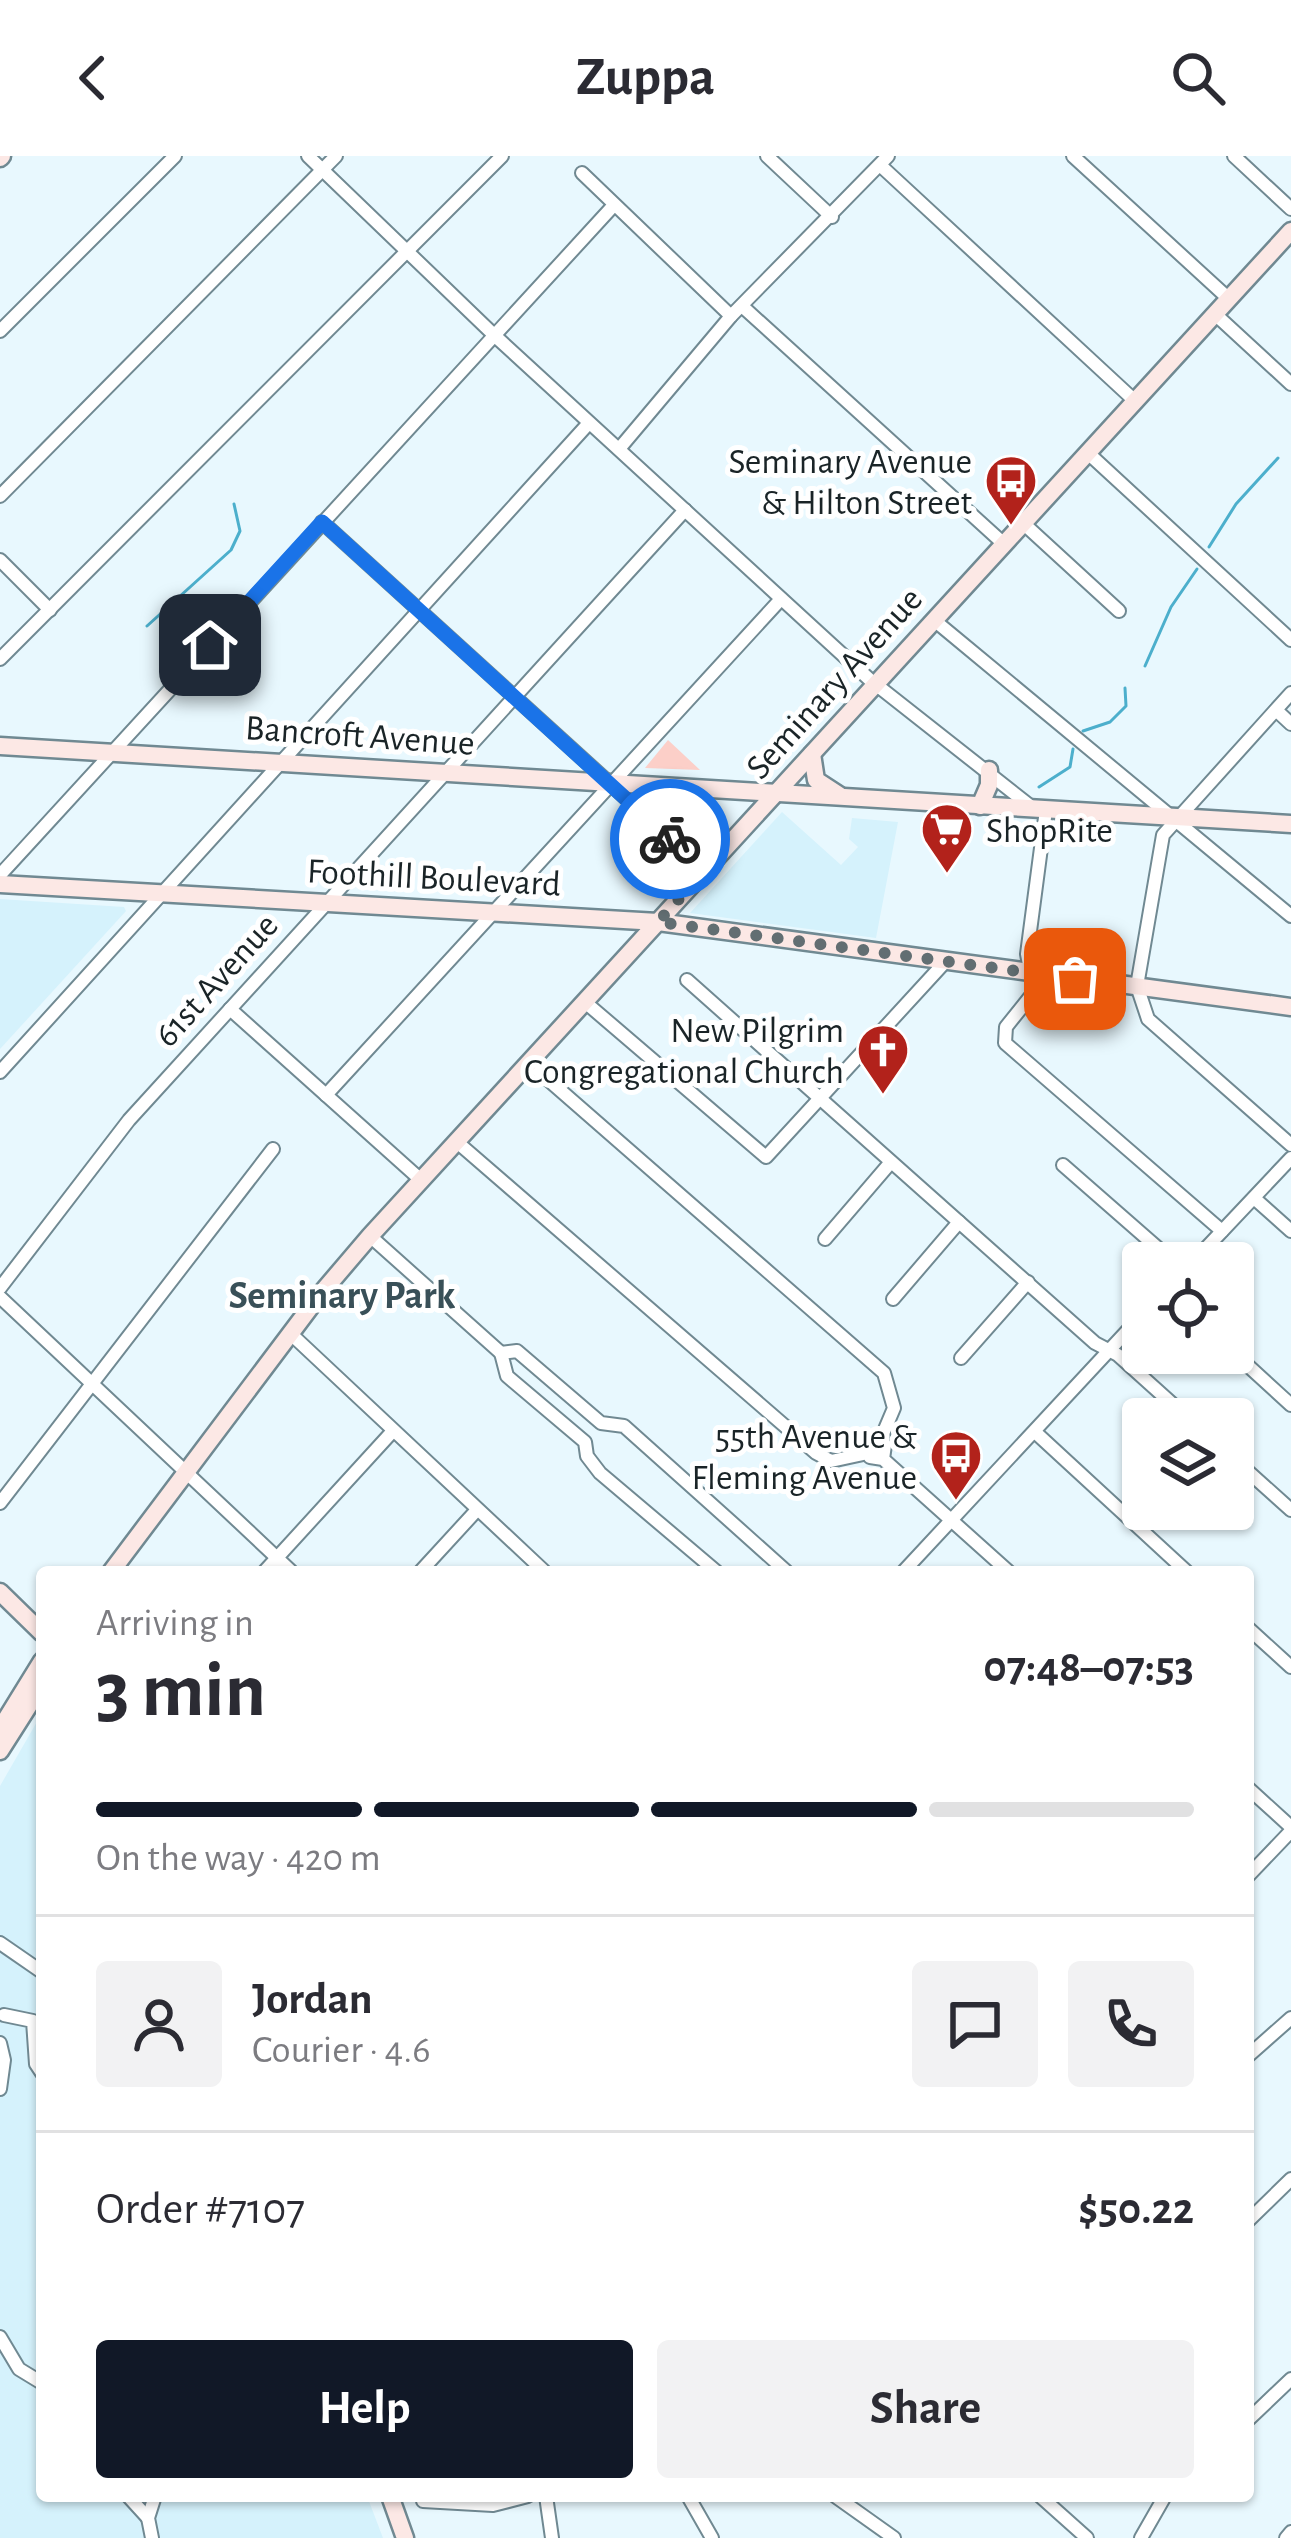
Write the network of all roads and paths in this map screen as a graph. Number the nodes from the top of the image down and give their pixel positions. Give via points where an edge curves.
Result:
1 (175, 156) edge
2 (308, 156) edge
3 (336, 156) edge
4 (502, 156) edge
5 (766, 156) edge
6 (1073, 156) edge
7 (1234, 156) edge
8 (885, 161) edge
9 (322, 170) junction
10 (582, 173) dead end
11 (614, 205) junction
12 (1291, 208) edge
13 (832, 217) junction
14 (1291, 231) edge
15 (407, 252) junction
16 (1229, 298) junction
17 (736, 311) junction
18 (1215, 314) junction
19 (0, 331) edge
20 (494, 335) junction
21 (1291, 384) edge
22 (1136, 401) junction
23 (589, 423) junction
24 (619, 449) junction
25 (1088, 453) junction
26 (0, 496) edge
27 (685, 510) junction
28 (322, 522) junction
29 (1024, 523) junction
30 (1004, 544) junction
31 (0, 560) edge
32 (781, 599) junction
33 (418, 606) junction
34 (50, 610) junction
35 (1119, 611) dead end
36 (934, 620) junction
37 (1291, 640) edge
38 (0, 659) edge
39 (875, 685) junction
40 (1291, 693) edge
41 (516, 695) junction
42 (1276, 710) junction
43 (1291, 724) edge
44 (0, 746) edge
45 (112, 753) junction
46 (812, 754) junction
47 (279, 762) junction
48 (988, 770) junction
49 (448, 773) junction
50 (609, 783) junction
51 (776, 793) junction
52 (845, 799) junction
53 (980, 806) junction
54 (1040, 810) junction
55 (1178, 818) junction
56 (1291, 824) edge
57 (705, 870) junction
58 (0, 880) edge
59 (161, 893) junction
60 (324, 902) junction
61 (495, 913) junction
62 (1291, 916) edge
63 (614, 919) junction
64 (658, 922) junction
65 (629, 954) junction
66 (945, 962) junction
67 (1030, 973) junction
68 (687, 980) dead end
69 (1137, 986) junction
70 (585, 1002) junction
71 (1291, 1007) edge
72 (230, 1009) junction
73 (529, 1063) junction
74 (0, 1072) edge
75 (326, 1095) junction
76 (823, 1100) junction
77 (457, 1142) junction
78 (1291, 1145) edge
79 (273, 1149) dead end
80 (1291, 1158) edge
81 (891, 1162) junction
82 (1063, 1165) dead end
83 (422, 1180) junction
84 (1254, 1198) junction
85 (959, 1222) junction
86 (1222, 1231) junction
87 (1291, 1231) edge
88 (370, 1236) junction
89 (825, 1239) dead end
90 (1151, 1242) edge
91 (1212, 1242) edge
92 (1028, 1282) junction
93 (0, 1288) edge
94 (0, 1297) edge
95 (893, 1299) dead end
96 (291, 1334) junction
97 (1122, 1336) edge
98 (1109, 1349) junction
99 (501, 1353) junction
100 (961, 1358) dead end
101 (1254, 1371) edge
102 (91, 1383) junction
103 (556, 1384) junction
104 (1165, 1398) edge
105 (541, 1403) junction
106 (1291, 1405) edge
107 (601, 1424) junction
108 (392, 1432) junction
109 (1035, 1432) junction
110 (585, 1442) junction
111 (880, 1442) junction
112 (868, 1453) junction
113 (883, 1459) junction
114 (186, 1472) junction
115 (1254, 1477) edge
116 (0, 1503) edge
117 (1291, 1510) edge
118 (476, 1511) junction
119 (952, 1521) junction
120 (277, 1558) junction
121 (116, 1566) edge
122 (270, 1566) edge
123 (286, 1566) edge
124 (426, 1566) edge
125 (537, 1566) edge
126 (710, 1566) edge
127 (780, 1566) edge
128 (909, 1566) edge
129 (1002, 1566) edge
130 (1180, 1566) edge
131 (0, 1592) edge
132 (36, 1627) edge
133 (1254, 1633) edge
134 (1291, 1667) edge
135 (36, 1670) edge
136 (36, 1704) edge
137 (0, 1729) edge
138 (0, 1751) edge
139 (1254, 1794) edge
140 (1291, 1829) edge
141 (1254, 1869) edge
142 (0, 1943) edge
143 (36, 1968) edge
144 (1, 2017) edge
145 (1291, 2018) edge
146 (0, 2043) edge
147 (1254, 2051) edge
148 (36, 2064) edge
149 (0, 2090) edge
150 (1291, 2179) edge
151 (1254, 2215) edge
152 (0, 2337) edge
153 (1291, 2379) edge
154 (36, 2380) edge
155 (1254, 2414) edge
156 (133, 2502) edge
157 (153, 2502) edge
158 (392, 2502) edge
159 (440, 2502) edge
160 (505, 2502) edge
161 (548, 2502) edge
162 (691, 2502) edge
163 (843, 2502) edge
164 (1047, 2502) edge
165 (1162, 2502) edge
166 (148, 2518) junction
167 (152, 2538) edge
168 (405, 2538) edge
169 (552, 2538) edge
170 (712, 2538) edge
171 (894, 2538) edge
172 (1087, 2538) edge
173 (1141, 2538) edge

1 - 19 street
2 - 9 street
3 - 9 street
4 - 15 street
5 - 13 street
6 - 16 street
7 - 12 street
8 - 13 street
8 - 22 street
9 - 15 street
9 - 26 street
10 - 11 street
11 - 17 street
11 - 20 street
13 - 17 street
14 - 16 street, Seminary Avenue
15 - 20 street
15 - 34 street
16 - 18 street, Seminary Avenue
17 - 24 street
17 - 30 street
18 - 21 street
18 - 22 street, Seminary Avenue
20 - 23 street
20 - 28 street
22 - 25 street, Seminary Avenue
23 - 24 street
23 - 33 street
24 - 27 street
25 - 29 street, Seminary Avenue
25 - 37 street
27 - 32 street
27 - 41 street, 61st Avenue
28 - 33 street
28 - 45 street
29 - 30 street, Seminary Avenue
29 - 35 street
30 - 36 street, Seminary Avenue
31 - 34 street
32 - 39 street
32 - 50 street
33 - 41 street
33 - 47 street
34 - 38 street
36 - 39 street, Seminary Avenue
36 - 55 street
39 - 46 street, Seminary Avenue
39 - 48 street
40 - 42 street
41 - 49 street, 61st Avenue
41 - 50 street
42 - 43 street
42 - 55 street
44 - 45 street, Bancroft Avenue
45 - 47 street, Bancroft Avenue
45 - 58 street
46 - 51 street, Seminary Avenue
46 - 52 street via 816,780
47 - 49 street, Bancroft Avenue
47 - 59 street
48 - 53 street
48 - 54 street
49 - 50 street, Bancroft Avenue
49 - 60 street, 61st Avenue
50 - 51 street, Bancroft Avenue
50 - 57 street
50 - 61 street
51 - 52 street, Bancroft Avenue
51 - 57 street, Seminary Avenue
52 - 53 street, Bancroft Avenue
53 - 54 street, Bancroft Avenue
54 - 55 street, Bancroft Avenue
54 - 67 street
55 - 56 street, Bancroft Avenue
55 - 62 street
55 - 69 street via 1163,835
57 - 64 street, Seminary Avenue
58 - 59 street, Foothill Boulevard
59 - 60 street, Foothill Boulevard
59 - 74 street
60 - 61 street, Foothill Boulevard
60 - 72 street, 61st Avenue
61 - 63 street, Foothill Boulevard
61 - 75 street
63 - 64 street, Foothill Boulevard
63 - 65 street
64 - 65 street, Seminary Avenue
64 - 66 street, Foothill Boulevard
65 - 70 street, Seminary Avenue
66 - 67 street, Foothill Boulevard
66 - 76 street
67 - 69 street, Foothill Boulevard
67 - 86 street via 1034,992 1006,1028 1005,1043
68 - 76 street
69 - 71 street, Foothill Boulevard
69 - 78 street via 1148,1019
70 - 73 street, Seminary Avenue
70 - 76 street via 766,1157
72 - 75 street
72 - 93 street, 61st Avenue via 129,1120
73 - 77 street, Seminary Avenue
73 - 111 street via 884,1373 895,1408
75 - 83 street
76 - 81 street
77 - 83 street, Seminary Avenue
77 - 112 street via 816,1453 831,1461
79 - 102 street
80 - 84 street
81 - 85 street
81 - 89 street
82 - 90 street
83 - 88 street, Seminary Avenue
84 - 86 street
84 - 87 street
85 - 92 street
85 - 95 street
86 - 91 street
88 - 96 street, Seminary Avenue
88 - 99 street
92 - 98 street
92 - 100 street
94 - 102 street
96 - 108 street
96 - 114 street, Seminary Avenue
97 - 98 street
98 - 104 street
98 - 109 street
99 - 103 street via 517,1352
99 - 105 street via 506,1376
101 - 106 street
102 - 114 street
102 - 116 street
103 - 105 street
103 - 107 street
105 - 110 street
107 - 110 street
107 - 127 street via 624,1426
108 - 118 street
108 - 120 street
109 - 119 street
109 - 130 street
110 - 126 street via 600,1473
111 - 112 street
111 - 113 street
112 - 113 street
113 - 119 street
114 - 120 street
114 - 121 street, Seminary Avenue
115 - 117 street
118 - 124 street
118 - 125 street
119 - 128 street
119 - 129 street
120 - 122 street
120 - 123 street
131 - 132 street
133 - 134 street
135 - 137 street
136 - 138 street
139 - 140 street
140 - 141 street
142 - 143 street
144 - 148 street via 33,2021
145 - 147 street
146 - 149 street
150 - 151 street
152 - 154 street
153 - 155 street
156 - 166 street
157 - 166 street
158 - 168 street
159 - 160 street
161 - 169 street
162 - 170 street
163 - 171 street
164 - 172 street
165 - 173 street
166 - 167 street

